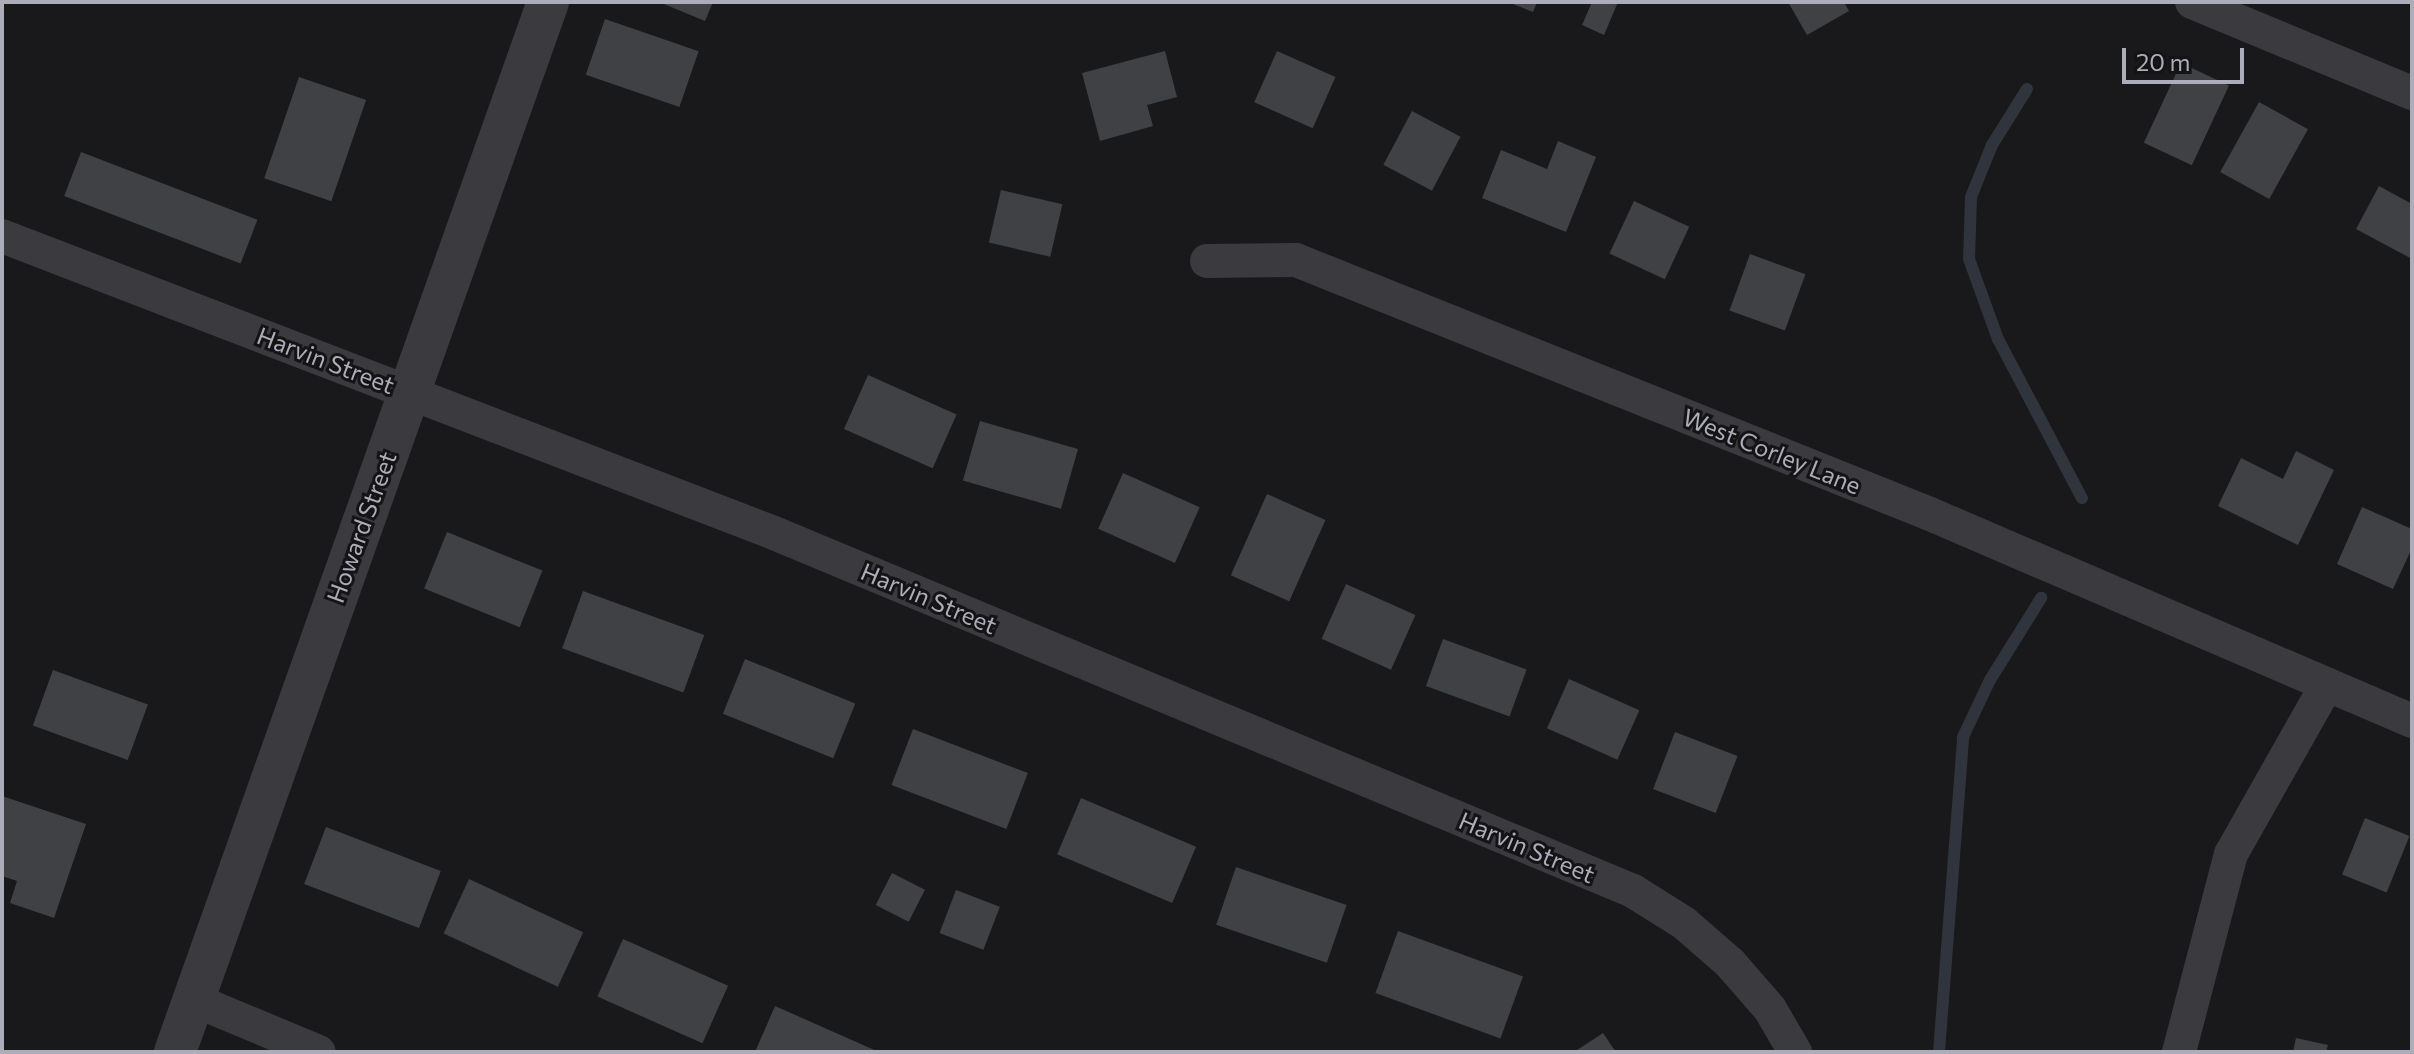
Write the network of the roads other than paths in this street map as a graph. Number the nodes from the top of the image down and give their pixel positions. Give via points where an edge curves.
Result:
1 (548, 2) edge
2 (2192, 2) edge
3 (2412, 93) edge
4 (2, 236) edge
5 (1207, 261) dead end
6 (409, 391) junction
7 (2327, 684) junction
8 (2412, 721) edge
9 (194, 1000) junction
10 (175, 1052) edge
11 (319, 1052) edge
12 (1795, 1052) edge
13 (2179, 1052) edge

1 - 6 street, Howard Street
2 - 3 street
4 - 6 street, Harvin Street
5 - 7 street, West Corley Lane via 1296,260 1930,514
6 - 9 street, Howard Street
6 - 12 street, Harvin Street via 774,533 1633,891 1684,923 1730,963 1770,1009
7 - 8 street, West Corley Lane
7 - 13 street via 2231,854
9 - 10 street, Howard Street
9 - 11 street

